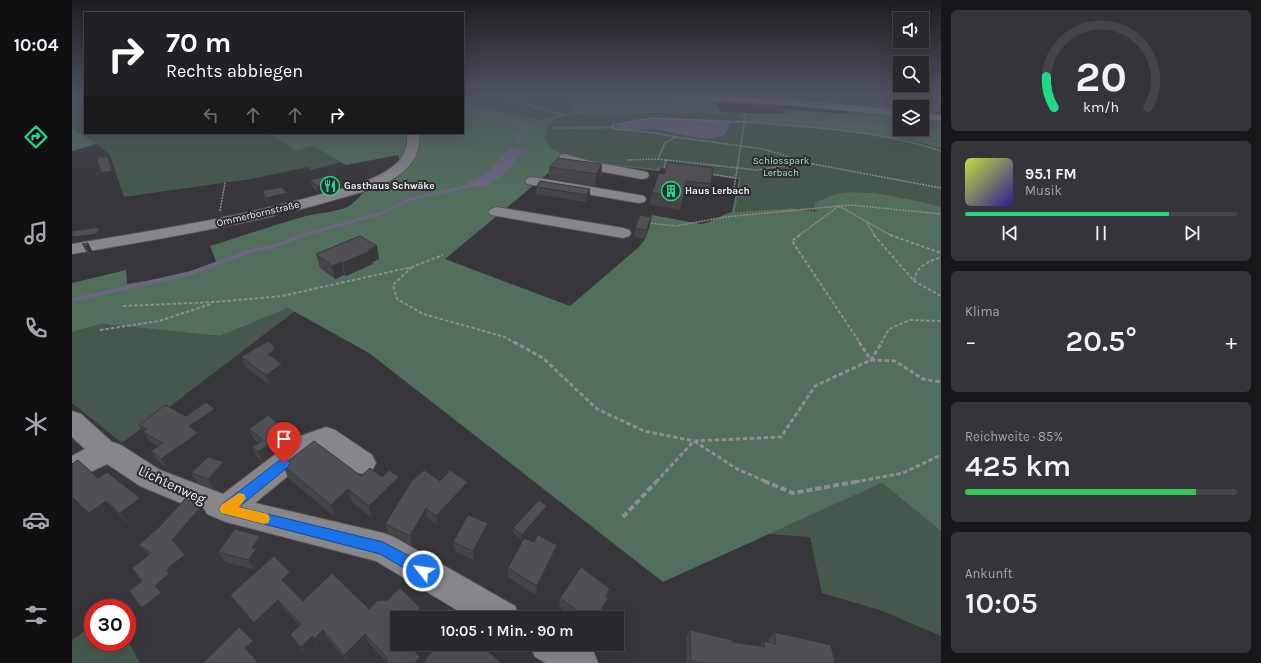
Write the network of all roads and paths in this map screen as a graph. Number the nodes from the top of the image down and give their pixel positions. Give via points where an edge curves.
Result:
1 (621, 123) edge
2 (746, 123) edge
3 (756, 123) edge
4 (413, 134) edge
5 (676, 137) junction
6 (742, 146) junction
7 (941, 151) edge
8 (565, 158) edge
9 (658, 159) junction
10 (624, 160) dead end
11 (666, 160) junction
12 (813, 164) junction
13 (671, 169) edge
14 (737, 169) junction
15 (707, 174) edge
16 (642, 175) dead end
17 (736, 178) junction
18 (532, 181) dead end
19 (225, 183) dead end
20 (729, 188) dead end
21 (941, 188) edge
22 (639, 199) dead end
23 (839, 206) junction
24 (496, 212) dead end
25 (941, 214) edge
26 (642, 222) edge
27 (867, 222) junction
28 (218, 224) junction
29 (623, 233) dead end
30 (72, 249) edge
31 (941, 253) edge
32 (443, 255) dead end
33 (941, 256) edge
34 (412, 267) junction
35 (914, 281) junction
36 (941, 296) edge
37 (216, 302) junction
38 (124, 306) dead end
39 (941, 321) edge
40 (100, 330) dead end
41 (871, 360) junction
42 (941, 382) edge
43 (72, 421) edge
44 (694, 441) junction
45 (105, 452) junction
46 (941, 455) edge
47 (362, 464) dead end
48 (72, 469) edge
49 (226, 509) junction
50 (623, 517) dead end
51 (491, 611) edge
52 (560, 651) edge
53 (580, 663) edge

1 - 5 path via 612,125 614,130 650,132
2 - 6 path
3 - 7 path via 868,134 914,142
4 - 28 street, Ommerbornstraße via 412,154 398,169 380,180 354,190 270,213
5 - 6 path
5 - 9 path via 665,143
6 - 12 path via 769,150
6 - 14 path
8 - 16 street
9 - 10 path
9 - 11 path
11 - 13 path via 664,168
11 - 14 path
12 - 14 path via 756,170
12 - 21 path
14 - 17 path
15 - 17 path
17 - 20 path via 734,189
18 - 22 street
19 - 28 path
23 - 25 path
23 - 26 path via 725,217 676,226
23 - 27 path
23 - 41 path via 792,241
24 - 29 street
27 - 31 path via 891,236
27 - 35 path via 875,237
28 - 30 street, Ommerbornstraße
32 - 34 path
33 - 35 path via 925,264 915,273
34 - 37 path via 282,296
34 - 44 path via 393,285 397,299 422,314 505,337 543,358 597,409 644,431
35 - 36 path
37 - 38 path
37 - 40 path via 159,321
39 - 41 path via 910,320 889,329
41 - 42 path via 895,362 923,379
41 - 44 path via 815,386 781,437
43 - 45 street, Lichtenweg
44 - 46 path via 737,469 793,492 903,473
44 - 50 path
45 - 48 street
45 - 49 street, Lichtenweg via 112,453 150,478
47 - 49 street via 326,437 307,445
49 - 51 street, Lichtenweg via 383,548
52 - 53 street

